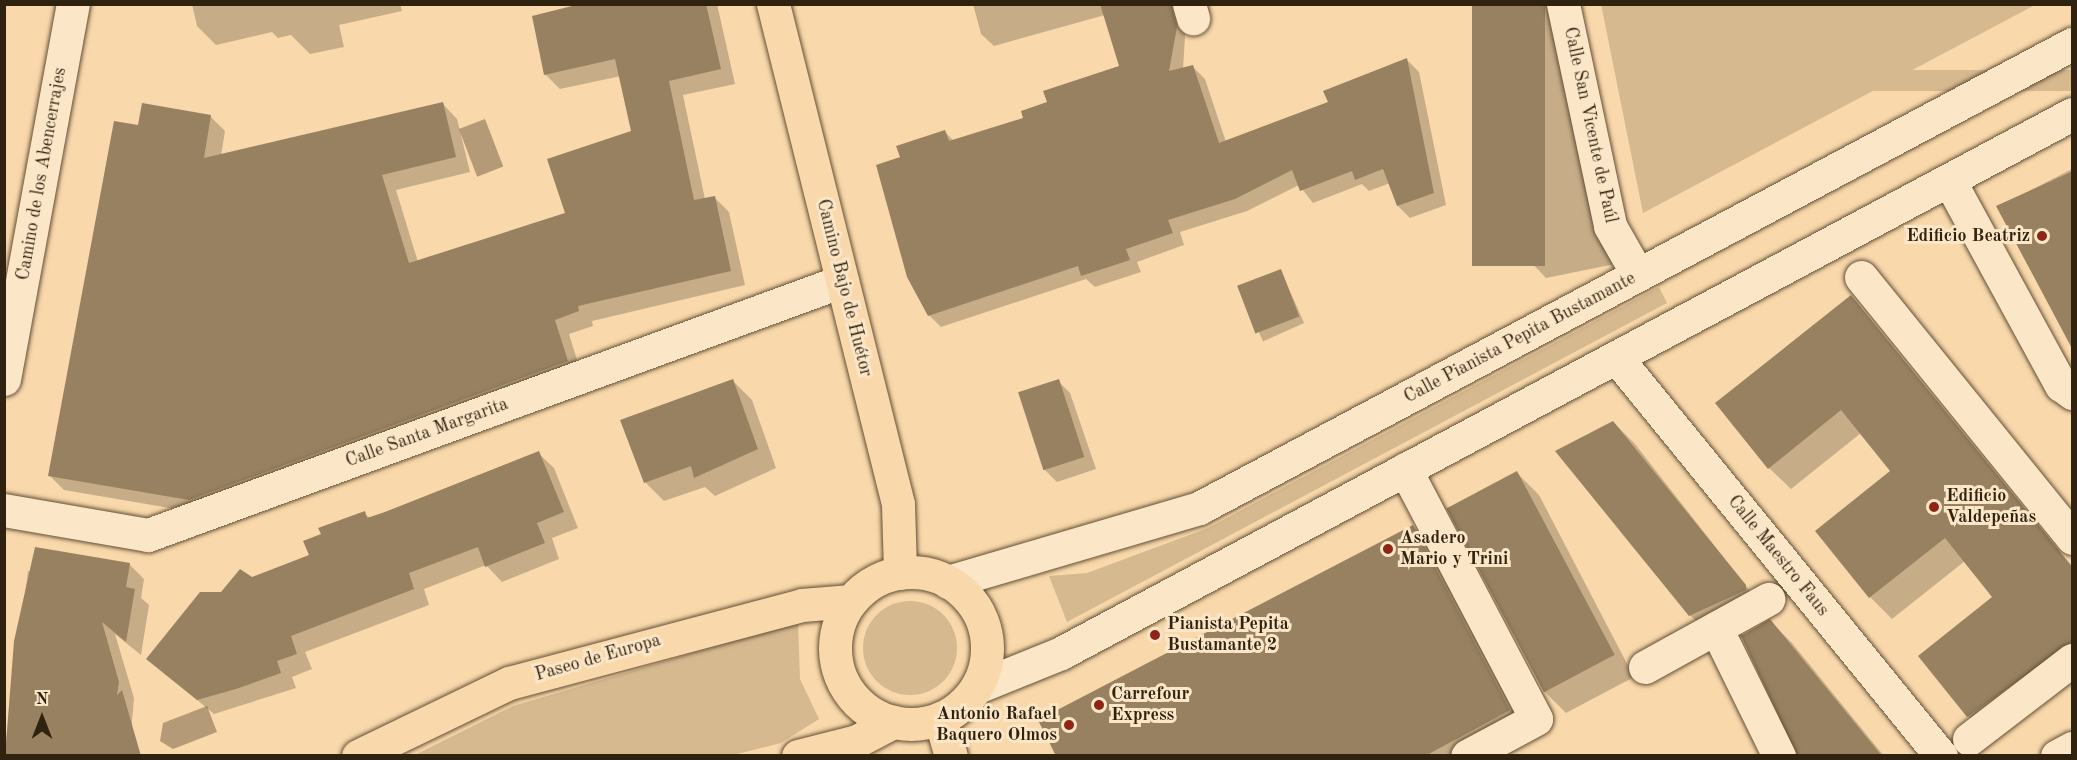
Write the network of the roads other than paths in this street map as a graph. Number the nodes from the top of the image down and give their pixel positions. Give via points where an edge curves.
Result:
1 (73, 4) edge
2 (773, 4) edge
3 (1563, 4) edge
4 (2073, 44) edge
5 (2073, 114) edge
6 (1949, 180) junction
7 (1638, 275) junction
8 (1861, 277) dead end
9 (842, 281) junction
10 (1616, 357) junction
11 (4, 379) edge
12 (2073, 393) edge
13 (1405, 470) junction
14 (4, 510) edge
15 (2073, 538) edge
16 (900, 573) junction
17 (948, 582) junction
18 (1768, 599) dead end
19 (851, 601) junction
20 (1716, 628) junction
21 (2073, 660) edge
22 (1645, 667) dead end
23 (976, 687) junction
24 (940, 718) junction
25 (893, 722) junction
26 (1969, 739) dead end
27 (2073, 748) edge
28 (358, 756) edge
29 (798, 756) edge
30 (951, 756) edge
31 (1467, 756) edge
32 (1779, 756) edge
33 (1941, 756) edge
34 (2057, 756) edge

1 - 11 street, Camino de los Abencerrajes
2 - 9 main road, Camino Bajo de Huétor
3 - 7 street, Calle San Vicente de Paúl via 1610,226
4 - 7 street, Calle Pianista Pepita Bustamante
5 - 6 street
6 - 10 street
6 - 12 street via 2061,385
7 - 17 street, Calle Pianista Pepita Bustamante via 1199,508
8 - 15 street
9 - 14 street, Calle Santa Margarita via 148,535
9 - 16 main road, Camino Bajo de Huétor via 898,504
10 - 13 street
10 - 33 street, Calle Maestro Faus
13 - 23 street via 1061,653
13 - 31 street via 1536,719
16 - 17 main road
16 - 19 main road via 865,587
17 - 23 main road via 971,601 984,628 986,658
18 - 20 street
19 - 25 main road via 836,632 836,665 863,707
19 - 28 main road, Paseo de Europa via 802,605 509,684
20 - 22 street
20 - 32 street
21 - 26 street
23 - 24 main road
24 - 25 main road
24 - 30 main road
25 - 29 main road via 857,741
27 - 34 street

